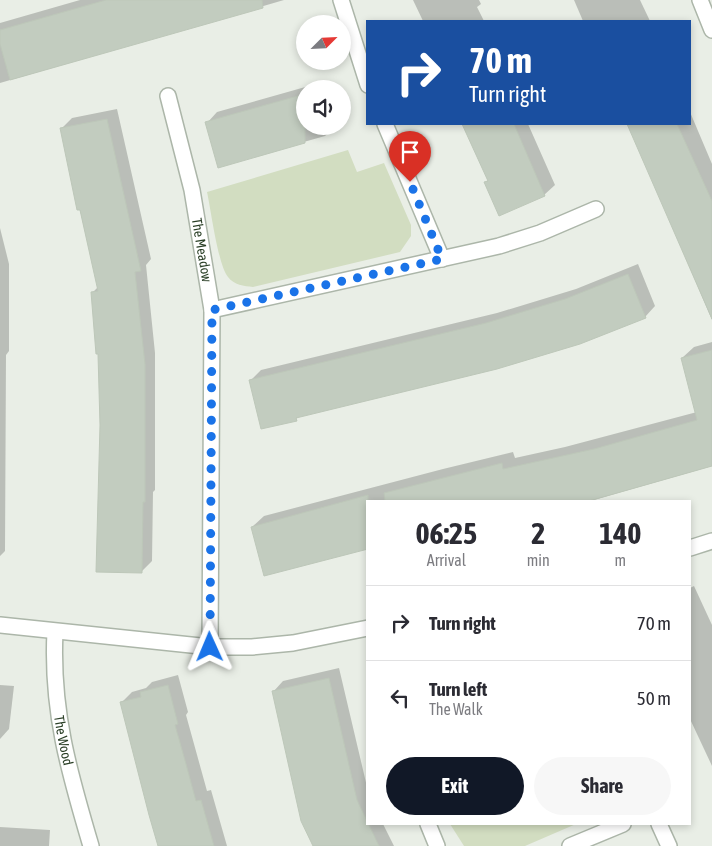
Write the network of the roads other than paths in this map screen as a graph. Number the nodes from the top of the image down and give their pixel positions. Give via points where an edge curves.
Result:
1 (341, 0) edge
2 (701, 0) edge
3 (712, 30) edge
4 (366, 79) edge
5 (168, 96) dead end
6 (385, 125) edge
7 (596, 209) dead end
8 (442, 259) junction
9 (212, 310) junction
10 (712, 541) edge
11 (691, 548) edge
12 (0, 625) edge
13 (366, 628) edge
14 (55, 632) junction
15 (210, 647) junction
16 (428, 825) edge
17 (621, 825) edge
18 (659, 825) edge
19 (91, 846) edge
20 (437, 846) edge
21 (570, 846) edge
22 (668, 846) edge

1 - 4 street
2 - 3 street
5 - 9 street, The Meadow via 192,190
6 - 8 street
7 - 8 street via 510,243
8 - 9 street
9 - 15 street, The Meadow
10 - 11 street
12 - 14 street
13 - 15 street via 293,643
14 - 15 street
14 - 19 street, The Wood via 53,670 60,730
16 - 20 street
17 - 21 street
18 - 22 street

